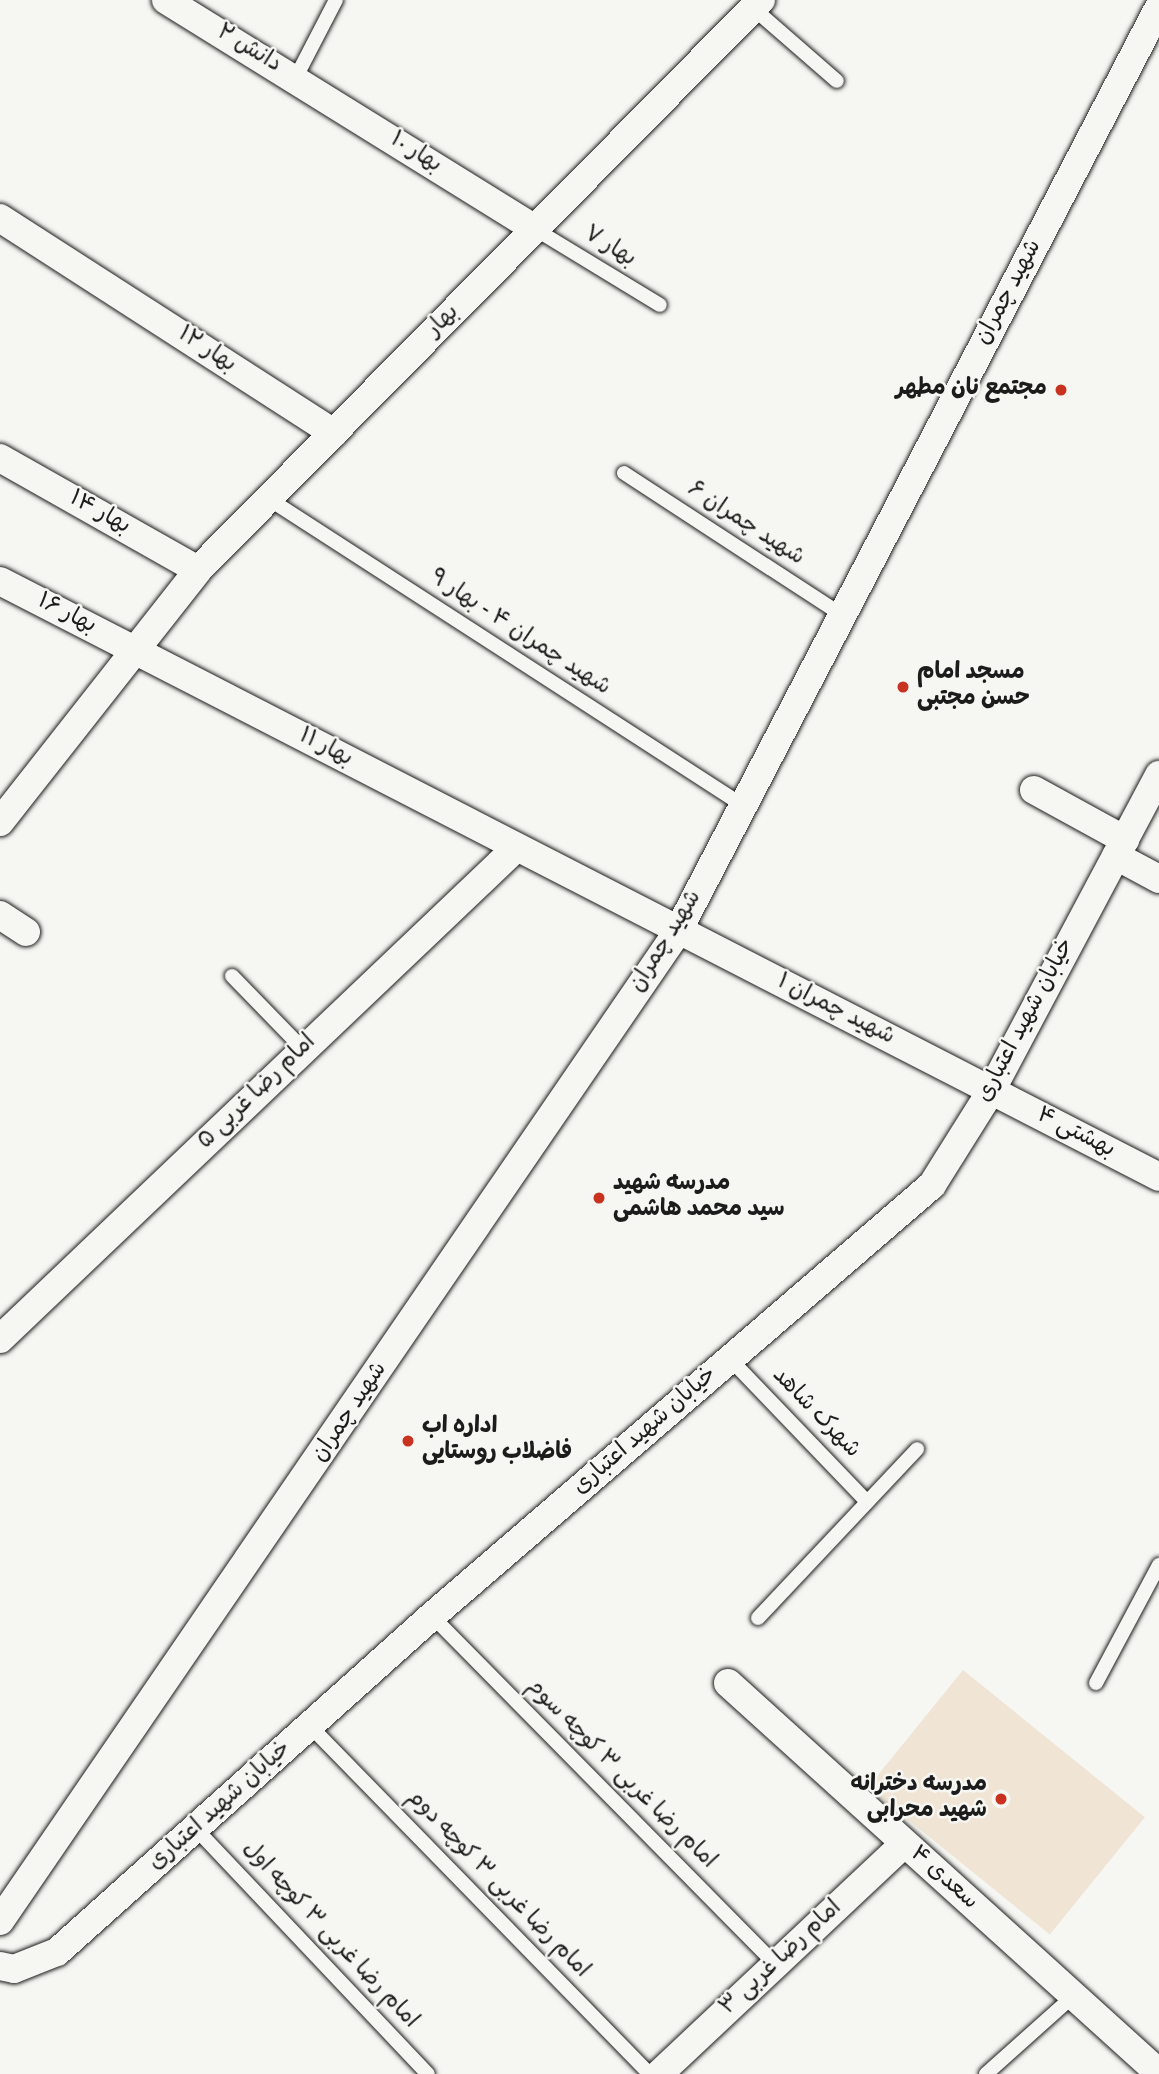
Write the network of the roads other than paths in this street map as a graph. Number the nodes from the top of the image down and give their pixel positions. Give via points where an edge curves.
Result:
1 (166, 0) edge
2 (336, 0) edge
3 (757, 4) edge
4 (1159, 7) edge
5 (295, 79) junction
6 (837, 81) dead end
7 (0, 218) edge
8 (535, 229) junction
9 (660, 305) dead end
10 (334, 433) junction
11 (0, 458) edge
12 (624, 473) dead end
13 (269, 499) junction
14 (198, 570) junction
15 (0, 581) edge
16 (842, 615) junction
17 (133, 650) junction
18 (1159, 775) edge
19 (1034, 790) dead end
20 (744, 806) junction
21 (0, 822) edge
22 (516, 848) junction
23 (1120, 848) junction
24 (1159, 879) edge
25 (0, 915) edge
26 (678, 931) junction
27 (26, 932) dead end
28 (232, 976) dead end
29 (304, 1050) junction
30 (991, 1091) junction
31 (1159, 1177) edge
32 (0, 1339) edge
33 (730, 1359) junction
34 (917, 1449) dead end
35 (867, 1502) junction
36 (1159, 1565) edge
37 (432, 1616) junction
38 (758, 1618) dead end
39 (728, 1683) dead end
40 (1096, 1683) dead end
41 (311, 1727) junction
42 (76, 1818) junction
43 (197, 1830) junction
44 (904, 1844) junction
45 (0, 1921) edge
46 (0, 1945) edge
47 (776, 1965) junction
48 (0, 1966) edge
49 (1072, 1997) junction
50 (1159, 2073) edge
51 (428, 2074) edge
52 (650, 2074) edge
53 (659, 2074) edge
54 (986, 2074) edge

1 - 5 street, دانش ۲
2 - 5 lane
3 - 6 lane
3 - 8 street, بهار
4 - 16 street, شهید چمران
5 - 8 street, بهار ۱۰
7 - 10 street, بهار ۱۲
8 - 9 lane, بهار ۷
8 - 10 street, بهار
10 - 13 street, بهار
11 - 14 street, بهار ۱۴
12 - 16 lane, شهید چمران ۶
13 - 14 street, بهار
13 - 20 lane, شهید چمران ۴ - بهار ۹
14 - 17 street, بهار
15 - 17 street, بهار ۱۶
16 - 20 street, شهید چمران
17 - 21 street, بهار
17 - 22 street, بهار ۱۱
18 - 23 street, خیابان شهید اعتباری
19 - 23 street
20 - 26 street, شهید چمران
22 - 26 street, بهار ۱۱
22 - 29 street, امام رضا غربی ۵
23 - 24 street
23 - 30 street, خیابان شهید اعتباری
25 - 27 street
26 - 30 street, شهید چمران ۱
26 - 42 street, شهید چمران
28 - 29 lane
29 - 32 street, امام رضا غربی ۵
30 - 31 street, بهشتی ۴
30 - 33 street, خیابان شهید اعتباری via 932,1185
33 - 35 lane, شهرک شاهد
33 - 37 street, خیابان شهید اعتباری
34 - 35 lane
35 - 38 lane
36 - 40 lane
37 - 41 street, خیابان شهید اعتباری
37 - 47 lane, امام رضا غربی ۳ کوچه سوم
39 - 44 street, سعدی ۴
41 - 43 street, خیابان شهید اعتباری
41 - 52 lane, امام رضا غربی ۳ کوچه دوم
42 - 45 street, شهید چمران
42 - 46 street, شهید چمران
43 - 48 street, خیابان شهید اعتباری via 57,1952 14,1969
43 - 51 lane, امام رضا غربی ۳ کوچه اول
44 - 47 street, امام رضا غربی ۳
44 - 49 street, سعدی ۴
47 - 53 street, امام رضا غربی ۳
49 - 50 street, سعدی ۴
49 - 54 lane

